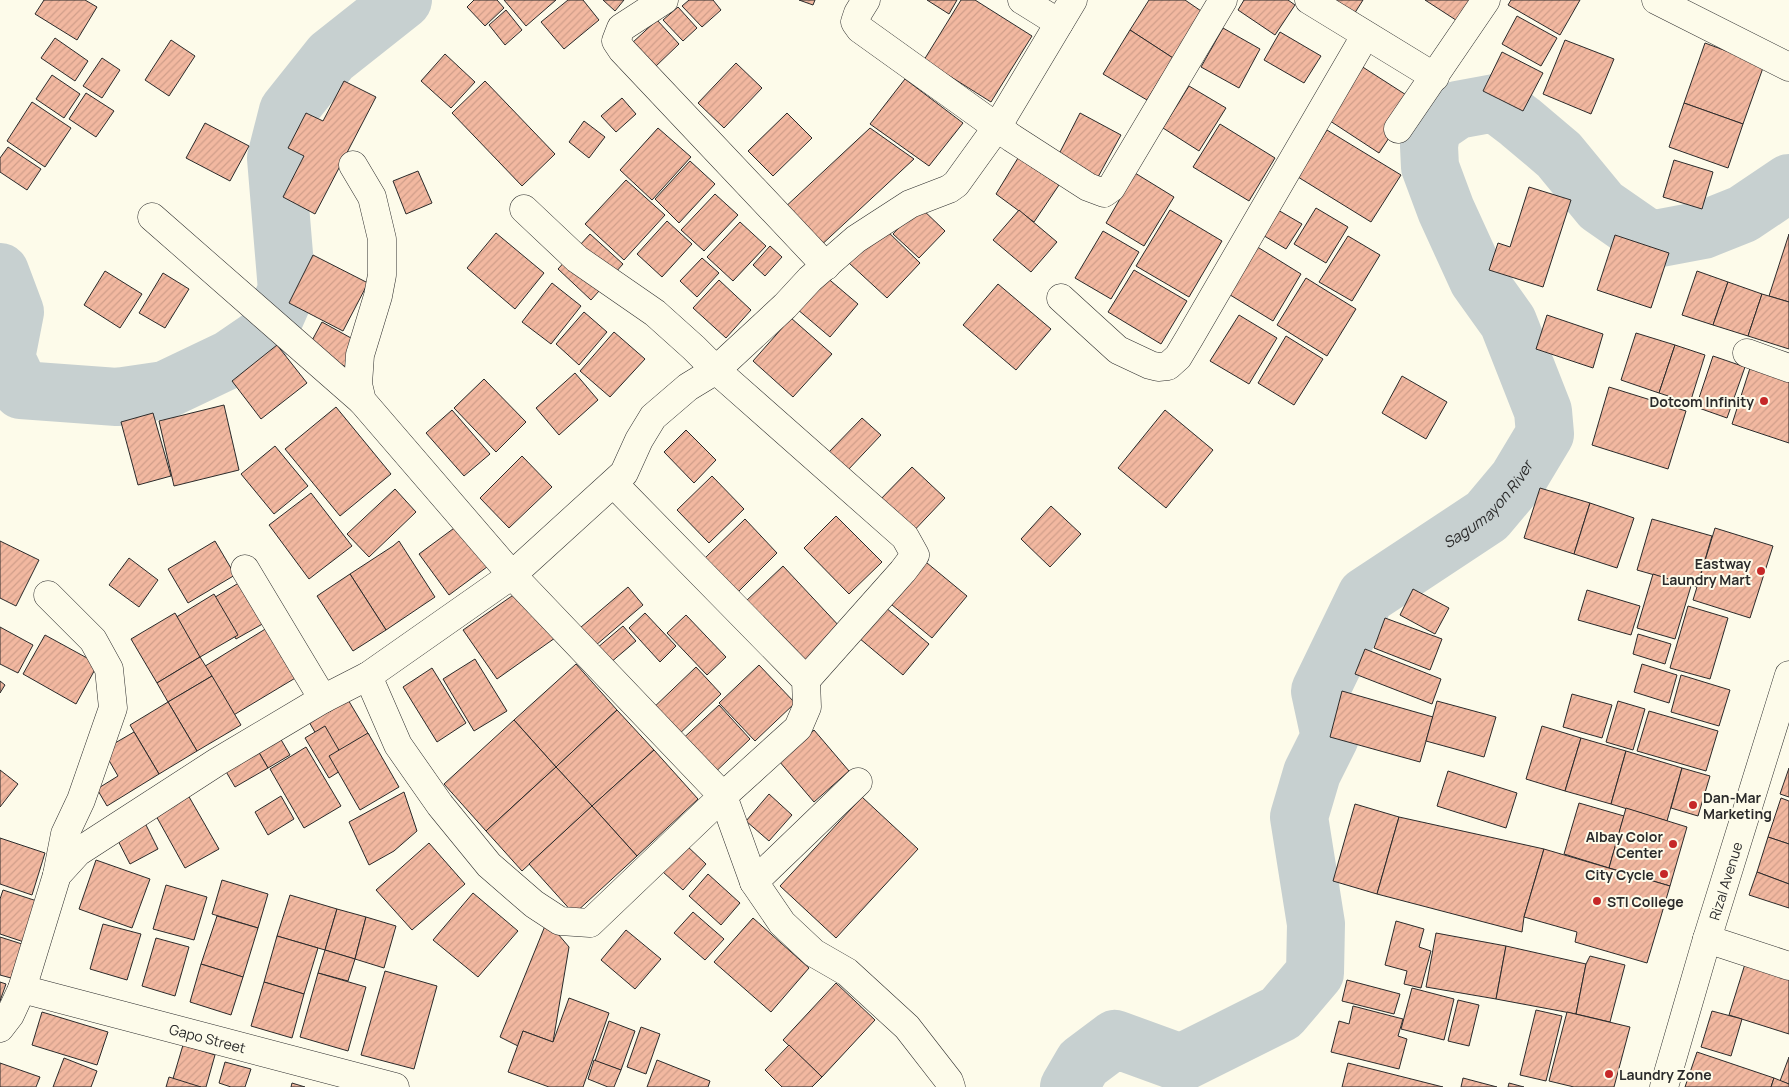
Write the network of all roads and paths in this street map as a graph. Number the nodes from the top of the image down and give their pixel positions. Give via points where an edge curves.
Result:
1 (664, 0) edge
2 (866, 0) edge
3 (1022, 0) edge
4 (1073, 0) edge
5 (1223, 0) edge
6 (1309, 0) edge
7 (1486, 0) edge
8 (1656, 0) edge
9 (1059, 23) junction
10 (1365, 36) junction
11 (1789, 67) edge
12 (1434, 77) junction
13 (997, 127) junction
14 (1398, 129) dead end
15 (353, 165) dead end
16 (524, 209) dead end
17 (152, 217) dead end
18 (826, 266) junction
19 (1061, 298) dead end
20 (1748, 353) dead end
21 (1789, 368) edge
22 (716, 370) junction
23 (361, 400) junction
24 (614, 484) junction
25 (245, 569) dead end
26 (512, 575) junction
27 (48, 594) dead end
28 (1789, 674) edge
29 (368, 676) junction
30 (806, 680) junction
31 (323, 699) junction
32 (858, 782) dead end
33 (723, 796) junction
34 (57, 874) junction
35 (754, 882) junction
36 (1707, 939) junction
37 (1789, 966) edge
38 (22, 989) junction
39 (0, 1028) edge
40 (395, 1087) edge
41 (951, 1087) edge
42 (1664, 1087) edge

1 - 18 street via 621,28 616,41
2 - 13 street via 855,22 860,29
3 - 9 street
4 - 9 street
5 - 13 street via 1111,188 1104,193
6 - 10 street
7 - 12 street
8 - 11 street
9 - 13 street
10 - 12 street
10 - 19 street via 1190,337 1168,366 1150,365 1118,350
12 - 14 street
13 - 18 street via 956,184 910,204 856,239
15 - 23 street via 372,197 382,239 382,275 360,355 358,384
16 - 22 street via 577,259 655,313
17 - 23 street
18 - 22 street
20 - 21 street
22 - 24 street via 688,387 653,417 624,473
22 - 30 street via 905,537 915,555
23 - 26 street
24 - 26 street
24 - 30 street
25 - 31 street
26 - 29 street
26 - 33 street
27 - 34 street via 93,640 109,669 113,708 81,800 65,834
28 - 36 street, Rizal Avenue
29 - 31 street
29 - 33 street via 398,745 440,805 490,864 534,904 560,921 590,923
30 - 33 street via 807,707 798,728
31 - 34 street via 217,762 78,852
32 - 35 street
33 - 35 street
34 - 38 street
35 - 41 street via 782,923 814,953 847,972 907,1027
36 - 37 street
36 - 42 street, Rizal Avenue
38 - 39 street
38 - 40 street, Gapo Street

